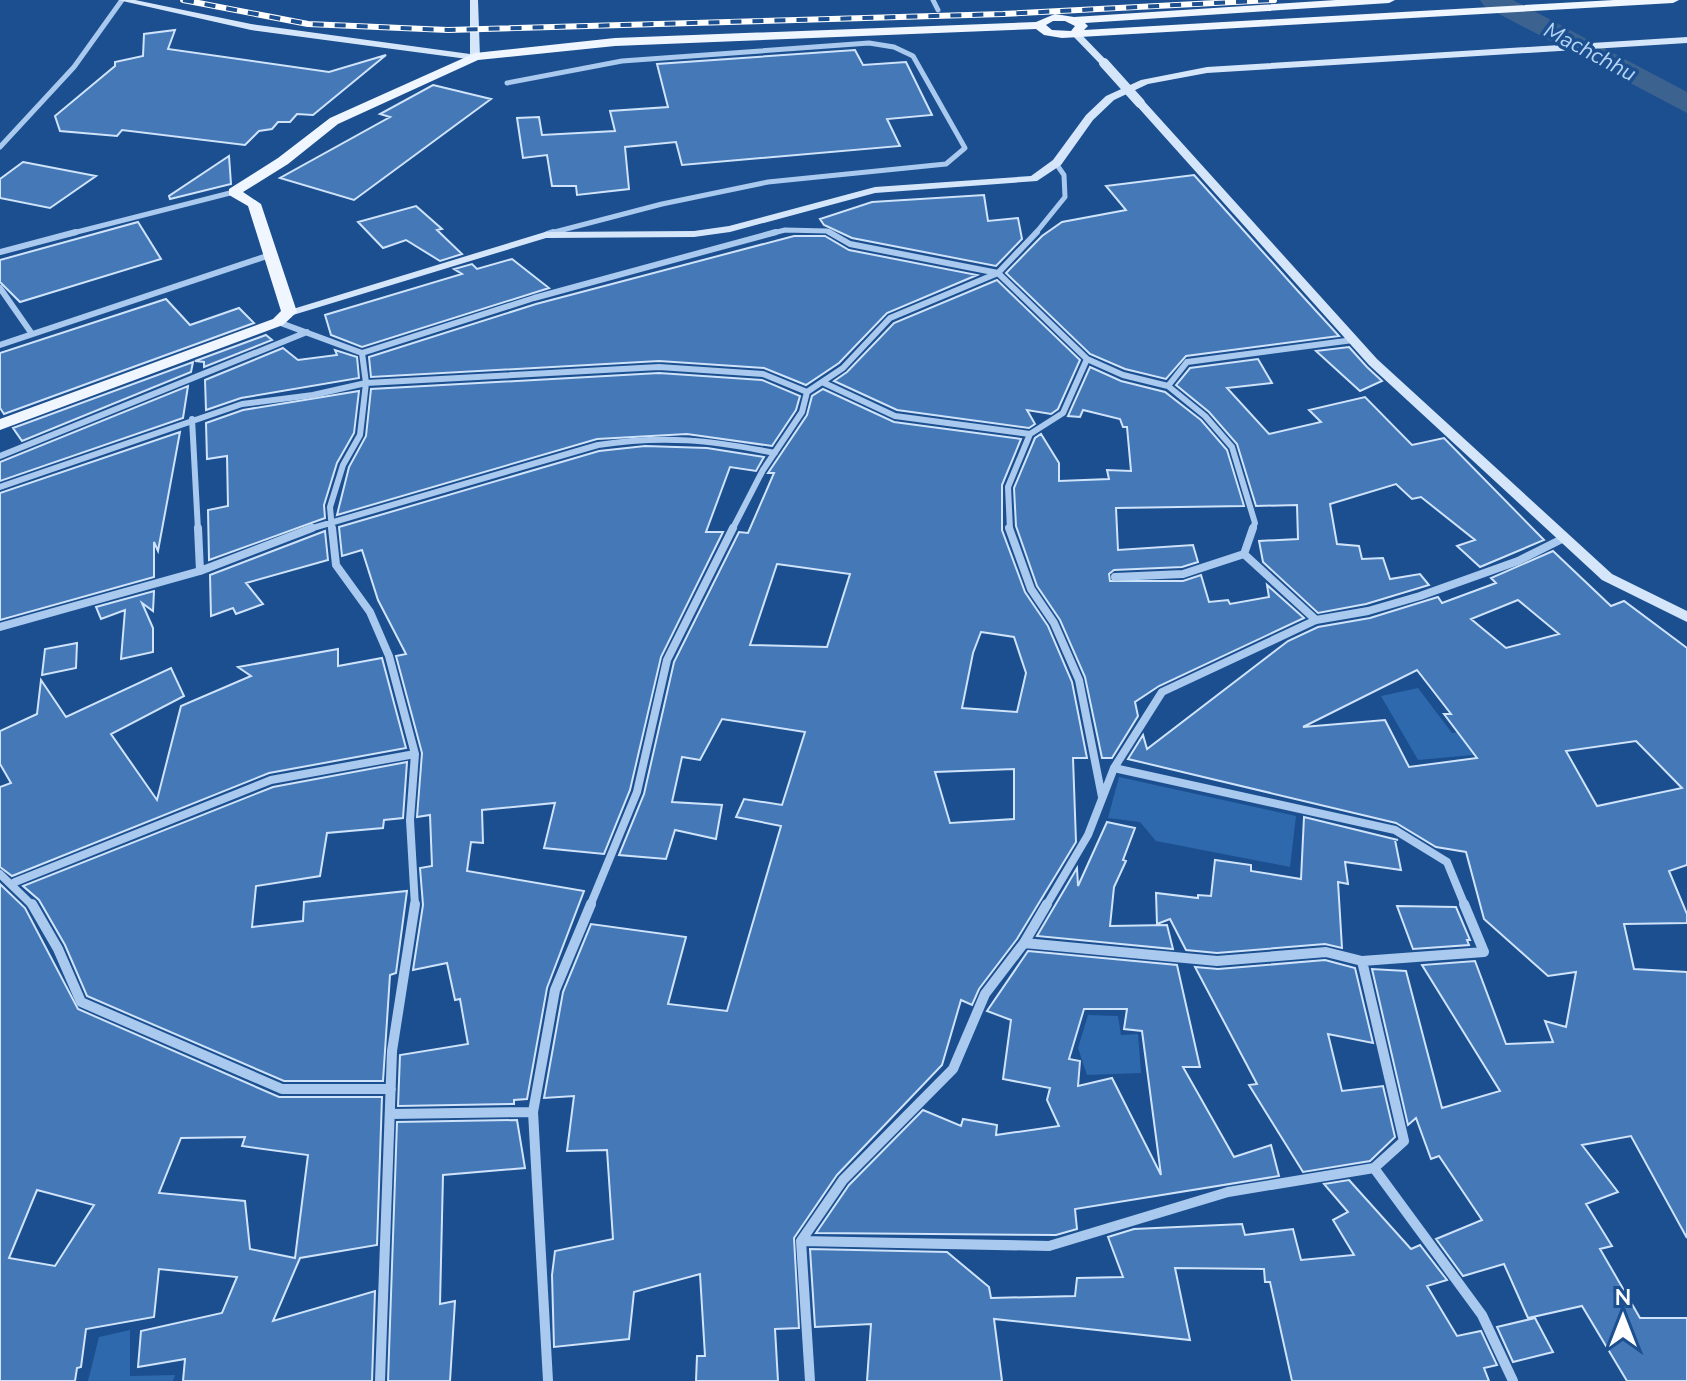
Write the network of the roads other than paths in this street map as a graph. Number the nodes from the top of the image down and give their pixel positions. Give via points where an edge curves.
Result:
1 (122, 0) edge
2 (474, 0) edge
3 (933, 0) edge
4 (1389, 0) edge
5 (1673, 0) edge
6 (938, 10) dead end
7 (1075, 27) junction
8 (1687, 40) edge
9 (475, 57) junction
10 (507, 83) dead end
11 (0, 147) edge
12 (1057, 165) junction
13 (234, 192) junction
14 (545, 235) junction
15 (0, 252) edge
16 (270, 255) junction
17 (998, 273) junction
18 (0, 288) edge
19 (284, 317) junction
20 (307, 332) junction
21 (32, 334) junction
22 (1353, 340) junction
23 (0, 345) edge
24 (362, 353) junction
25 (1087, 359) junction
26 (822, 382) junction
27 (366, 383) junction
28 (1168, 386) junction
29 (807, 392) junction
30 (192, 419) junction
31 (0, 425) edge
32 (1030, 434) junction
33 (775, 453) junction
34 (0, 456) edge
35 (0, 487) edge
36 (331, 521) junction
37 (1564, 538) junction
38 (1244, 554) junction
39 (200, 571) junction
40 (1115, 577) dead end
41 (1687, 617) edge
42 (1316, 620) junction
43 (0, 627) edge
44 (415, 754) junction
45 (1114, 768) junction
46 (1102, 798) junction
47 (0, 874) edge
48 (15, 882) junction
49 (1024, 943) junction
50 (1362, 961) junction
51 (391, 1089) junction
52 (533, 1112) junction
53 (390, 1114) junction
54 (1374, 1168) junction
55 (801, 1241) junction
56 (380, 1381) edge
57 (548, 1381) edge
58 (810, 1381) edge
59 (1513, 1381) edge

1 - 9 street via 251,27
1 - 11 street via 74,67
2 - 9 street
3 - 6 street
4 - 7 main road via 1094,18
5 - 7 main road via 1110,33
7 - 9 main road via 1054,34 1039,25 615,42
7 - 22 street, bridge
8 - 12 street via 1207,70 1162,78 1111,97
9 - 13 main road via 334,121
10 - 14 street via 622,61 869,43 913,56 965,148 946,164 768,182
12 - 14 street via 1033,179 875,190 706,232
12 - 17 street via 1064,175 1065,197
13 - 15 street
13 - 16 main road via 254,204
14 - 19 street
16 - 19 main road
16 - 21 street
17 - 24 street via 850,244 827,231 785,230 534,298
17 - 25 street
17 - 26 street via 890,318 843,368
18 - 21 street
19 - 20 street
19 - 31 main road
20 - 24 street
20 - 34 street
21 - 23 street
22 - 28 street via 1187,362
22 - 37 street
24 - 27 street
25 - 28 street
25 - 32 street via 1063,413
26 - 29 street
26 - 32 street via 895,416
27 - 29 street via 659,367 763,374
27 - 30 street via 242,404
27 - 36 street via 360,435 343,465
28 - 38 street via 1232,447 1255,523
29 - 33 street via 802,412
30 - 35 street
30 - 39 street
32 - 46 street via 1008,487 1009,529 1031,589 1054,623 1079,680
33 - 36 street via 707,439 637,439 598,445 406,504
33 - 52 street via 667,660 637,792 555,990
36 - 39 street
36 - 44 street via 336,565 370,612 389,656
37 - 41 street via 1607,577
37 - 42 street via 1518,561 1420,596
38 - 40 street via 1183,574
38 - 42 street
39 - 43 street
42 - 45 street via 1162,692
44 - 48 street via 271,780
44 - 51 street via 410,820 415,907
45 - 46 street
45 - 50 street via 1395,830 1447,862 1484,952
46 - 49 street via 1088,835
47 - 48 street
48 - 51 street via 57,944 81,1002 282,1089
49 - 50 street via 1217,961 1326,952
49 - 55 street via 985,994 953,1069 843,1180
50 - 54 street via 1404,1141
51 - 53 street
52 - 53 street
52 - 57 street
53 - 56 street
54 - 55 street via 1228,1192 1049,1246
54 - 59 street via 1482,1315
55 - 58 street

